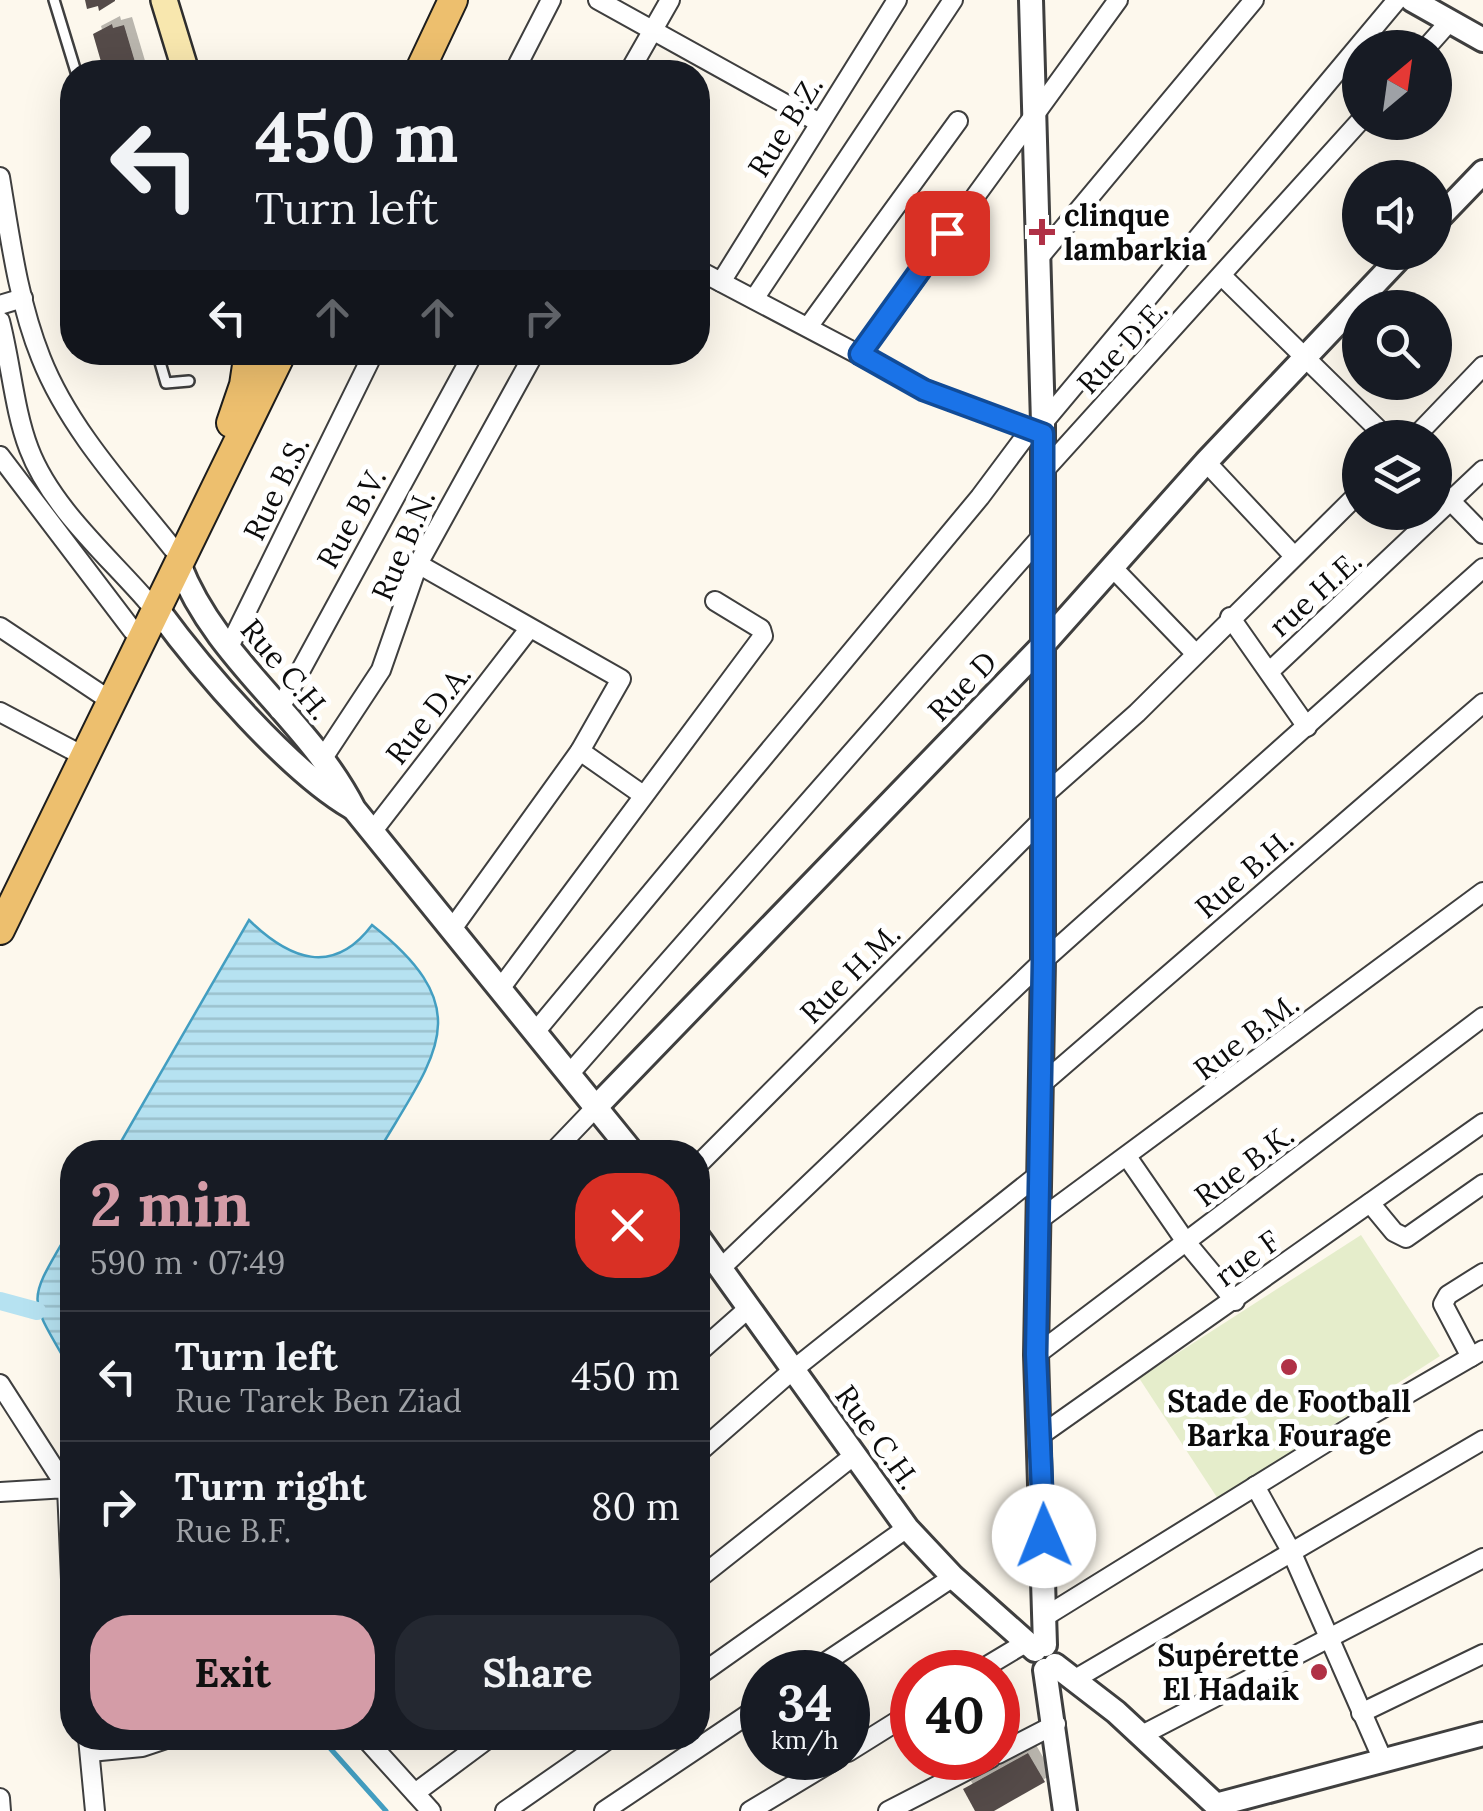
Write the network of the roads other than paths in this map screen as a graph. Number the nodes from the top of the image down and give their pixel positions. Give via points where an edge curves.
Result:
1 (54, 0) edge
2 (164, 0) edge
3 (454, 0) edge
4 (551, 0) edge
5 (598, 0) edge
6 (670, 0) edge
7 (953, 0) edge
8 (1118, 0) edge
9 (1254, 0) edge
10 (1397, 0) edge
11 (1412, 0) edge
12 (893, 1) edge
13 (1033, 2) edge
14 (1450, 21) junction
15 (653, 30) junction
16 (1442, 30) edge
17 (1483, 40) edge
18 (72, 60) edge
19 (182, 60) edge
20 (424, 60) edge
21 (520, 60) edge
22 (637, 60) edge
23 (693, 60) edge
24 (710, 70) edge
25 (1033, 111) junction
26 (958, 121) dead end
27 (818, 122) junction
28 (1343, 140) edge
29 (1483, 172) edge
30 (0, 176) edge
31 (1452, 204) edge
32 (1037, 260) junction
33 (1388, 270) edge
34 (710, 276) edge
35 (1222, 277) junction
36 (721, 282) junction
37 (23, 298) junction
38 (754, 299) junction
39 (0, 305) edge
40 (0, 321) edge
41 (808, 328) junction
42 (860, 354) junction
43 (1306, 355) junction
44 (161, 365) edge
45 (246, 365) edge
46 (275, 365) edge
47 (368, 365) edge
48 (467, 365) edge
49 (528, 365) edge
50 (1483, 366) edge
51 (188, 381) dead end
52 (1369, 420) edge
53 (1431, 420) edge
54 (1038, 429) junction
55 (0, 456) edge
56 (1206, 462) junction
57 (1483, 470) edge
58 (1042, 472) junction
59 (43, 478) junction
60 (26, 490) junction
61 (1452, 501) edge
62 (1452, 503) edge
63 (1342, 509) edge
64 (1421, 530) edge
65 (1483, 534) edge
66 (1041, 537) junction
67 (1294, 556) junction
68 (176, 557) junction
69 (418, 564) junction
70 (1112, 567) junction
71 (1483, 568) edge
72 (715, 601) dead end
73 (153, 605) junction
74 (1230, 617) junction
75 (3, 626) edge
76 (528, 630) junction
77 (133, 631) junction
78 (1043, 645) junction
79 (228, 649) junction
80 (1195, 652) junction
81 (1270, 671) junction
82 (102, 694) junction
83 (1483, 703) edge
84 (279, 710) junction
85 (0, 712) edge
86 (1307, 727) junction
87 (74, 751) junction
88 (580, 751) junction
89 (323, 758) junction
90 (643, 795) junction
91 (354, 809) junction
92 (1042, 809) junction
93 (372, 832) junction
94 (1483, 892) edge
95 (0, 898) edge
96 (452, 929) junction
97 (0, 930) edge
98 (1043, 961) junction
99 (500, 988) junction
100 (1483, 1017) edge
101 (536, 1030) junction
102 (571, 1072) junction
103 (1042, 1084) junction
104 (597, 1106) junction
105 (1483, 1123) edge
106 (564, 1140) edge
107 (623, 1140) edge
108 (710, 1153) edge
109 (1128, 1158) junction
110 (1038, 1175) junction
111 (1483, 1184) edge
112 (1370, 1203) junction
113 (1039, 1220) junction
114 (1186, 1242) junction
115 (710, 1253) edge
116 (721, 1268) junction
117 (1483, 1273) edge
118 (1235, 1301) junction
119 (750, 1307) junction
120 (710, 1342) edge
121 (1036, 1354) junction
122 (1477, 1354) edge
123 (794, 1369) junction
124 (0, 1384) edge
125 (1041, 1436) junction
126 (1483, 1440) edge
127 (710, 1443) edge
128 (852, 1457) junction
129 (60, 1477) edge
130 (1255, 1486) junction
131 (0, 1492) edge
132 (60, 1492) edge
133 (907, 1528) junction
134 (1291, 1551) junction
135 (1483, 1558) edge
136 (710, 1569) edge
137 (953, 1577) junction
138 (1046, 1616) junction
139 (1328, 1638) junction
140 (844, 1650) edge
141 (1042, 1654) junction
142 (1483, 1654) edge
143 (1020, 1660) edge
144 (710, 1668) edge
145 (1077, 1678) junction
146 (1362, 1714) junction
147 (740, 1720) edge
148 (1056, 1724) junction
149 (1483, 1734) edge
150 (1140, 1736) junction
151 (710, 1740) edge
152 (1020, 1743) edge
153 (89, 1750) edge
154 (376, 1750) edge
155 (472, 1750) edge
156 (593, 1750) edge
157 (695, 1750) edge
158 (1382, 1758) junction
159 (801, 1780) edge
160 (948, 1780) edge
161 (414, 1793) junction
162 (0, 1798) edge
163 (1219, 1808) edge
164 (1, 1811) edge
165 (95, 1811) edge
166 (431, 1811) edge
167 (505, 1811) edge
168 (604, 1811) edge
169 (750, 1811) edge
170 (888, 1811) edge
171 (1065, 1811) edge

1 - 18 lane
2 - 19 main road
3 - 20 main road
4 - 21 street
5 - 15 street
6 - 15 street
7 - 38 street
8 - 25 street
9 - 32 street
10 - 54 street
11 - 14 street
12 - 27 street, Rue B.Z.
13 - 25 street
14 - 16 street
14 - 17 street
15 - 22 street
15 - 23 street
24 - 27 street
25 - 32 street
25 - 42 street
26 - 41 street
27 - 36 street, Rue B.Z.
28 - 35 street, Rue D.E.
29 - 31 street
30 - 37 street
32 - 54 street
33 - 43 street, Rue D
34 - 36 street
35 - 43 street
35 - 58 street, Rue D.E.
36 - 38 street
37 - 39 street
37 - 68 street via 42,362 65,404
38 - 41 street
40 - 59 street via 24,437
41 - 42 street
42 - 54 street via 924,390
43 - 52 street
43 - 56 street, Rue D
44 - 51 lane via 166,384
45 - 68 main road via 233,418
46 - 68 main road
47 - 79 street, Rue B.S.
48 - 84 street, Rue B.V.
49 - 69 street, Rue B.N.
50 - 53 street
54 - 58 street
54 - 101 street
55 - 60 street
56 - 67 street
56 - 70 street, Rue D
57 - 61 street, rue H.E.
58 - 66 street
59 - 60 street
59 - 73 street
60 - 77 street
62 - 65 street
63 - 67 street, Rue H.M.
64 - 81 street, rue H.E.
66 - 78 street
66 - 102 street
67 - 74 street, Rue H.M.
68 - 73 main road
68 - 79 street, Rue C.H. via 203,616
69 - 76 street
69 - 89 street, Rue B.N. via 381,670
70 - 78 street, Rue D
70 - 80 street
71 - 86 street
72 - 90 street via 763,636
73 - 77 main road
73 - 91 street, Rue C.H. via 281,750
73 - 97 main road
74 - 80 street, Rue H.M.
74 - 81 street
75 - 82 street
76 - 88 street via 621,680
76 - 93 street, Rue D.A.
77 - 82 main road
78 - 92 street
78 - 104 street, Rue D
79 - 84 street, Rue C.H.
80 - 92 street, Rue H.M.
81 - 86 street
82 - 87 main road
83 - 103 street, Rue B.H.
84 - 89 street, Rue C.H.
85 - 87 street
86 - 98 street
87 - 95 main road
88 - 90 street
88 - 96 street
89 - 91 street, Rue C.H.
90 - 99 street
91 - 93 street, Rue C.H.
92 - 98 street
92 - 108 street, Rue H.M.
93 - 96 street, Rue C.H.
94 - 109 street, Rue B.M.
96 - 99 street, Rue C.H.
98 - 103 street
98 - 116 street
99 - 101 street, Rue C.H.
100 - 114 street, Rue B.K.
101 - 102 street, Rue C.H.
102 - 104 street, Rue C.H.
103 - 110 street
104 - 106 street, Rue D
104 - 107 street, Rue C.H.
105 - 112 street, rue F
109 - 113 street, Rue B.M.
109 - 114 street
110 - 113 street
110 - 123 street
111 - 112 street via 1406,1238
112 - 118 street, rue F
113 - 121 street
114 - 118 street
114 - 121 street, Rue B.K.
115 - 116 street, Rue C.H.
116 - 119 street, Rue C.H.
117 - 122 street via 1444,1304
118 - 125 street, rue F
119 - 120 street
119 - 123 street, Rue C.H.
121 - 125 street
122 - 130 street
123 - 127 street
123 - 128 street, Rue C.H.
124 - 129 street
125 - 138 street
126 - 134 street
128 - 133 street, Rue C.H.
128 - 136 street
130 - 134 street
130 - 138 street
131 - 132 street
133 - 137 street, Rue C.H.
133 - 144 street
134 - 139 street
134 - 145 street
135 - 139 street
137 - 140 street
137 - 141 street, Rue C.H.
138 - 141 street
139 - 146 street
139 - 150 street
141 - 143 street
141 - 145 street, Rue C.H.
141 - 148 street
142 - 146 street
145 - 150 street, Rue C.H.
146 - 158 street
147 - 151 street
148 - 152 street
148 - 171 street
149 - 158 street
150 - 163 street, Rue C.H.
153 - 165 street
154 - 161 street
155 - 161 street
156 - 167 street
157 - 168 street
158 - 163 street
159 - 169 street
160 - 170 street
161 - 166 street
162 - 164 street

